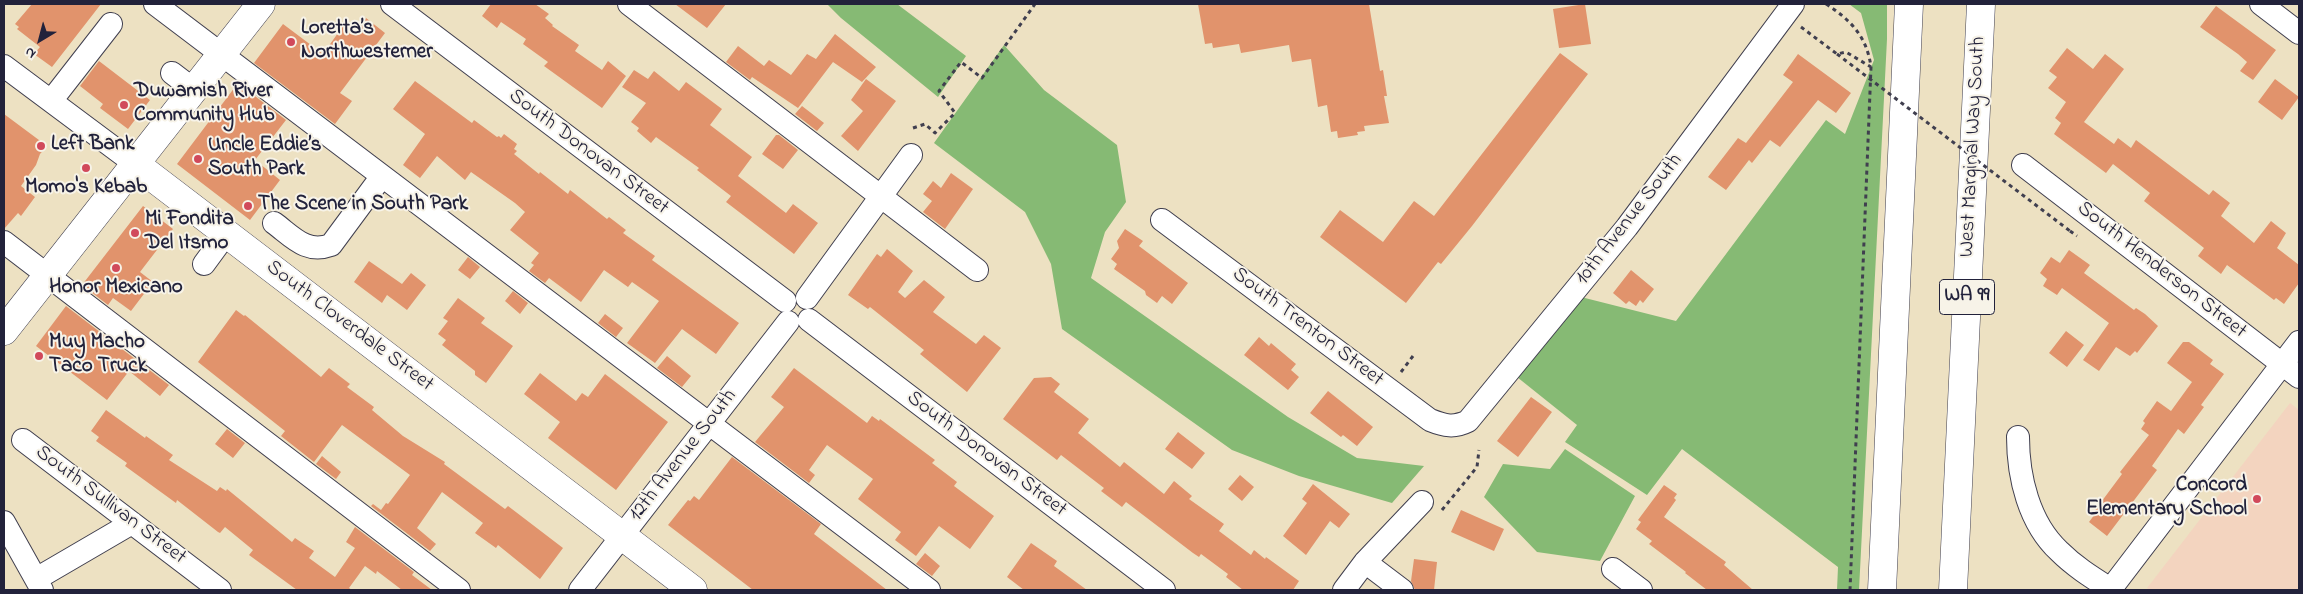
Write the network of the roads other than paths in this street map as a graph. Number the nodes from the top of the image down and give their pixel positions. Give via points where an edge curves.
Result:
1 (156, 4) edge
2 (260, 4) edge
3 (392, 4) edge
4 (629, 4) edge
5 (1793, 4) edge
6 (1909, 4) edge
7 (1981, 4) edge
8 (2261, 4) edge
9 (111, 24) dead end
10 (2298, 29) edge
11 (221, 54) junction
12 (4, 66) edge
13 (51, 101) junction
14 (911, 156) dead end
15 (134, 164) junction
16 (2023, 165) dead end
17 (382, 176) junction
18 (881, 197) junction
19 (1162, 220) dead end
20 (274, 223) dead end
21 (226, 234) junction
22 (4, 242) edge
23 (204, 264) dead end
24 (976, 270) dead end
25 (47, 275) junction
26 (797, 310) junction
27 (4, 330) edge
28 (2299, 342) edge
29 (2291, 370) edge
30 (709, 424) junction
31 (1457, 427) joint
32 (2018, 437) dead end
33 (23, 440) dead end
34 (1429, 509) road end
35 (4, 522) edge
36 (132, 523) junction
37 (622, 536) junction
38 (1365, 562) junction
39 (1613, 569) dead end
40 (39, 585) edge
41 (220, 590) edge
42 (459, 590) edge
43 (580, 590) edge
44 (693, 590) edge
45 (929, 590) edge
46 (1164, 590) edge
47 (1344, 590) edge
48 (1402, 590) edge
49 (1641, 590) edge
50 (1882, 590) edge
51 (1953, 590) edge
52 (2111, 590) edge

1 - 11 street
2 - 11 main road
3 - 26 street, South Donovan Street
4 - 18 street
5 - 31 street, 10th Avenue South via 1627,227 1468,421
6 - 50 main road
7 - 51 main road, West Marginal Way South / WA 99
8 - 10 street
9 - 13 street
11 - 15 main road via 183,81
11 - 17 street
12 - 13 street, South Cloverdale Street
13 - 15 street, South Cloverdale Street
14 - 18 street, 12th Avenue South
15 - 21 main road, South Cloverdale Street
15 - 25 main road
16 - 29 street, South Henderson Street
17 - 20 street via 331,245 320,249 306,247
17 - 30 street
18 - 24 street
18 - 26 street, 12th Avenue South
19 - 31 street, South Trenton Street via 1430,420
21 - 23 street
21 - 37 main road, South Cloverdale Street
22 - 25 street
25 - 27 main road
25 - 42 street
26 - 30 street, 12th Avenue South
26 - 46 street, South Donovan Street
28 - 29 street
29 - 52 street
30 - 37 street, 12th Avenue South
30 - 45 street
32 - 52 street via 2023,484 2038,524 2057,550
33 - 36 street, South Sullivan Street
34 - 38 street
35 - 40 street
36 - 40 street
36 - 41 street, South Sullivan Street
37 - 43 street, 12th Avenue South
37 - 44 main road, South Cloverdale Street
38 - 47 street
38 - 48 street
39 - 49 street

